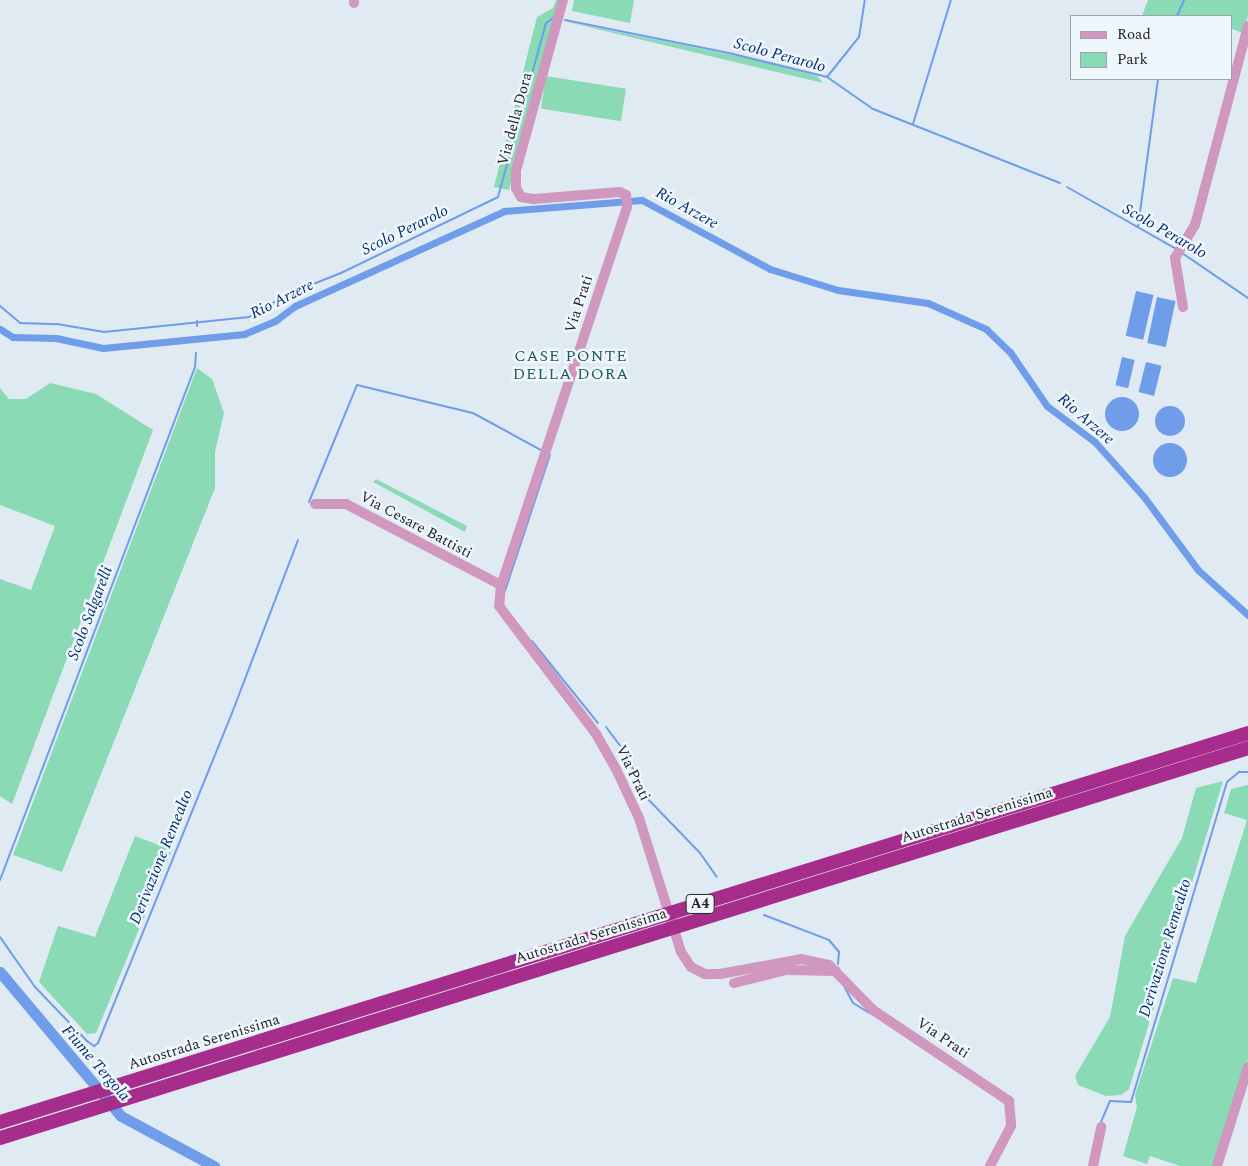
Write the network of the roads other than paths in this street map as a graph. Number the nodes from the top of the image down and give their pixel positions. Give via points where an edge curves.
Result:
1 (563, 0) edge
2 (1248, 26) edge
3 (626, 199) joint
4 (1183, 307) dead end
5 (315, 504) dead end
6 (501, 585) junction
7 (1248, 733) edge
8 (1248, 748) edge
9 (836, 971) junction
10 (734, 983) dead end
11 (1248, 1066) edge
12 (0, 1122) edge
13 (1101, 1128) dead end
14 (0, 1138) edge
15 (990, 1166) edge
16 (1093, 1166) edge
17 (1217, 1166) edge

1 - 3 street, Via della Dora via 516,171 516,188 521,196 534,199 616,191
2 - 4 street via 1201,207 1195,225 1175,258
3 - 6 street, Via Prati
5 - 6 street, Via Cesare Battisti via 346,504
6 - 9 street, Via Prati via 501,611 596,734 616,769 639,818 682,952 691,967 705,974 801,959 818,960
7 - 12 highway, Autostrada Serenissima / A4
8 - 14 highway, Autostrada Serenissima / A4
9 - 10 street via 786,970
9 - 15 street, Via Prati via 873,1010 1008,1101 1011,1126
11 - 17 street
13 - 16 street

